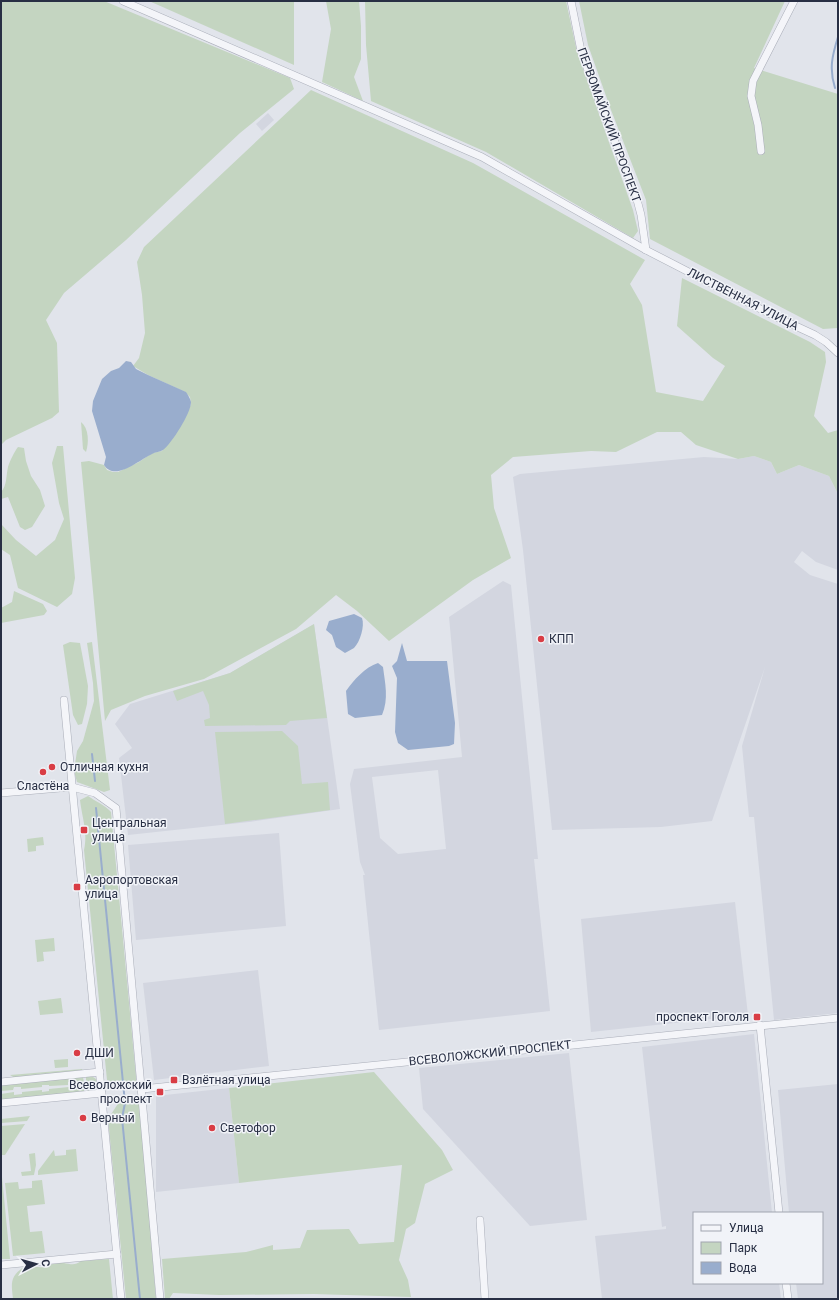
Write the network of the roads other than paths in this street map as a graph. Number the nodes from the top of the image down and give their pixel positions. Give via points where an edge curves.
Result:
1 (123, 1) edge
2 (571, 1) edge
3 (794, 1) edge
4 (761, 151) dead end
5 (646, 250) junction
6 (838, 353) edge
7 (64, 700) dead end
8 (72, 787) junction
9 (1, 793) edge
10 (838, 1018) edge
11 (760, 1025) junction
12 (100, 1072) junction
13 (1, 1082) edge
14 (142, 1089) junction
15 (102, 1093) junction
16 (1, 1103) edge
17 (779, 1212) edge
18 (480, 1220) dead end
19 (117, 1254) junction
20 (1, 1265) edge
21 (786, 1284) edge
22 (121, 1299) edge
23 (160, 1299) edge
24 (486, 1299) edge
25 (788, 1299) edge

1 - 5 street, ЛИСТВЕННАЯ УЛИЦА via 482,157
2 - 5 street, ПЕРВОМАЙСКИЙ ПРОСПЕКТ via 581,51 642,215
3 - 4 street via 753,81 751,96
5 - 6 street, ЛИСТВЕННАЯ УЛИЦА via 815,335
7 - 8 street
8 - 9 street
8 - 12 street
8 - 14 street via 95,793 116,808
10 - 11 street, ВСЕВОЛОЖСКИЙ ПРОСПЕКТ
11 - 14 street, ВСЕВОЛОЖСКИЙ ПРОСПЕКТ
11 - 17 street
12 - 13 street
12 - 15 street
14 - 23 street
15 - 16 street
15 - 19 street
18 - 24 street
19 - 20 street
19 - 22 street
21 - 25 street

